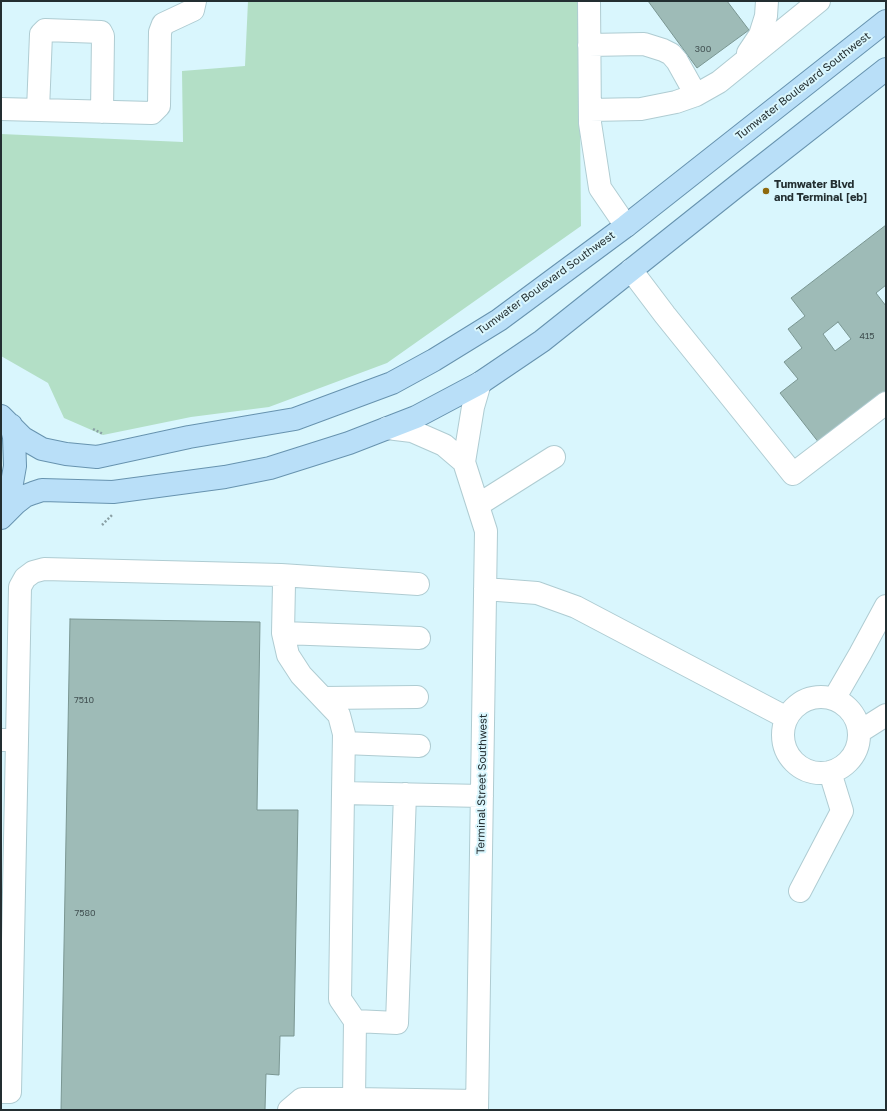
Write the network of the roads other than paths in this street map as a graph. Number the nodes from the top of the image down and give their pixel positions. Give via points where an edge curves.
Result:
1 (195, 1) edge
2 (589, 1) edge
3 (767, 1) edge
4 (819, 1) edge
5 (886, 21) edge
6 (589, 45) junction
7 (739, 66) junction
8 (886, 70) edge
9 (696, 95) junction
10 (1, 109) edge
11 (38, 110) junction
12 (590, 110) junction
13 (102, 112) junction
14 (626, 226) junction
15 (631, 270) junction
16 (480, 383) junction
17 (886, 404) edge
18 (6, 420) edge
19 (387, 428) junction
20 (554, 457) dead end
21 (464, 462) junction
22 (478, 505) junction
23 (4, 515) edge
24 (281, 575) junction
25 (418, 584) dead end
26 (485, 589) junction
27 (886, 606) edge
28 (283, 633) junction
29 (420, 638) dead end
30 (417, 697) dead end
31 (324, 698) junction
32 (834, 699) junction
33 (886, 715) edge
34 (787, 718) junction
35 (859, 732) junction
36 (9, 740) edge
37 (344, 744) junction
38 (419, 746) dead end
39 (830, 772) junction
40 (343, 793) junction
41 (405, 794) junction
42 (482, 796) junction
43 (800, 891) dead end
44 (355, 1021) junction
45 (7, 1098) edge
46 (354, 1099) junction
47 (477, 1105) edge
48 (289, 1110) edge

1 - 13 street via 193,10 163,24 160,32 159,106 152,113
2 - 6 street
3 - 7 street via 766,16 760,35
4 - 7 street
5 - 14 main road, Tumwater Boulevard Southwest
6 - 9 street via 644,44 663,50 677,61
6 - 12 street
7 - 9 street via 719,82
8 - 15 main road
9 - 12 street via 641,109
10 - 11 street
11 - 13 street
11 - 13 street via 41,34 45,30 101,32
12 - 14 street via 600,188
14 - 18 main road, Tumwater Boulevard Southwest via 499,320 434,360 392,383 295,419 97,457 42,449 24,438
15 - 16 main road via 542,341
15 - 17 street via 793,474
16 - 19 main road via 416,417
16 - 21 street, Terminal Street Southwest via 473,407
18 - 23 main road via 14,438 15,466
19 - 21 street via 412,432 444,445
19 - 23 main road via 270,468 225,477 114,492 42,490 25,496
20 - 22 street
21 - 22 street, Terminal Street Southwest
22 - 26 street, Terminal Street Southwest via 486,531
24 - 25 street
24 - 28 street via 284,584
24 - 36 street via 44,569 32,572 20,586
26 - 34 street via 537,593 576,608
26 - 42 street, Terminal Street Southwest
27 - 32 street
28 - 29 street
28 - 31 street via 288,655 301,675
30 - 31 street
31 - 37 street via 339,715
32 - 34 street via 812,698 802,702
32 - 35 street via 844,704 851,712 857,721
33 - 35 street
34 - 39 street via 783,739 791,759 808,771
35 - 39 street via 859,743 849,762
36 - 45 street
37 - 38 street
37 - 40 street
39 - 43 street via 842,811
40 - 41 street
40 - 44 street via 340,999
41 - 42 street
41 - 44 street via 397,1023
42 - 47 street, Terminal Street Southwest
44 - 46 street
46 - 47 street
46 - 48 street via 302,1099

